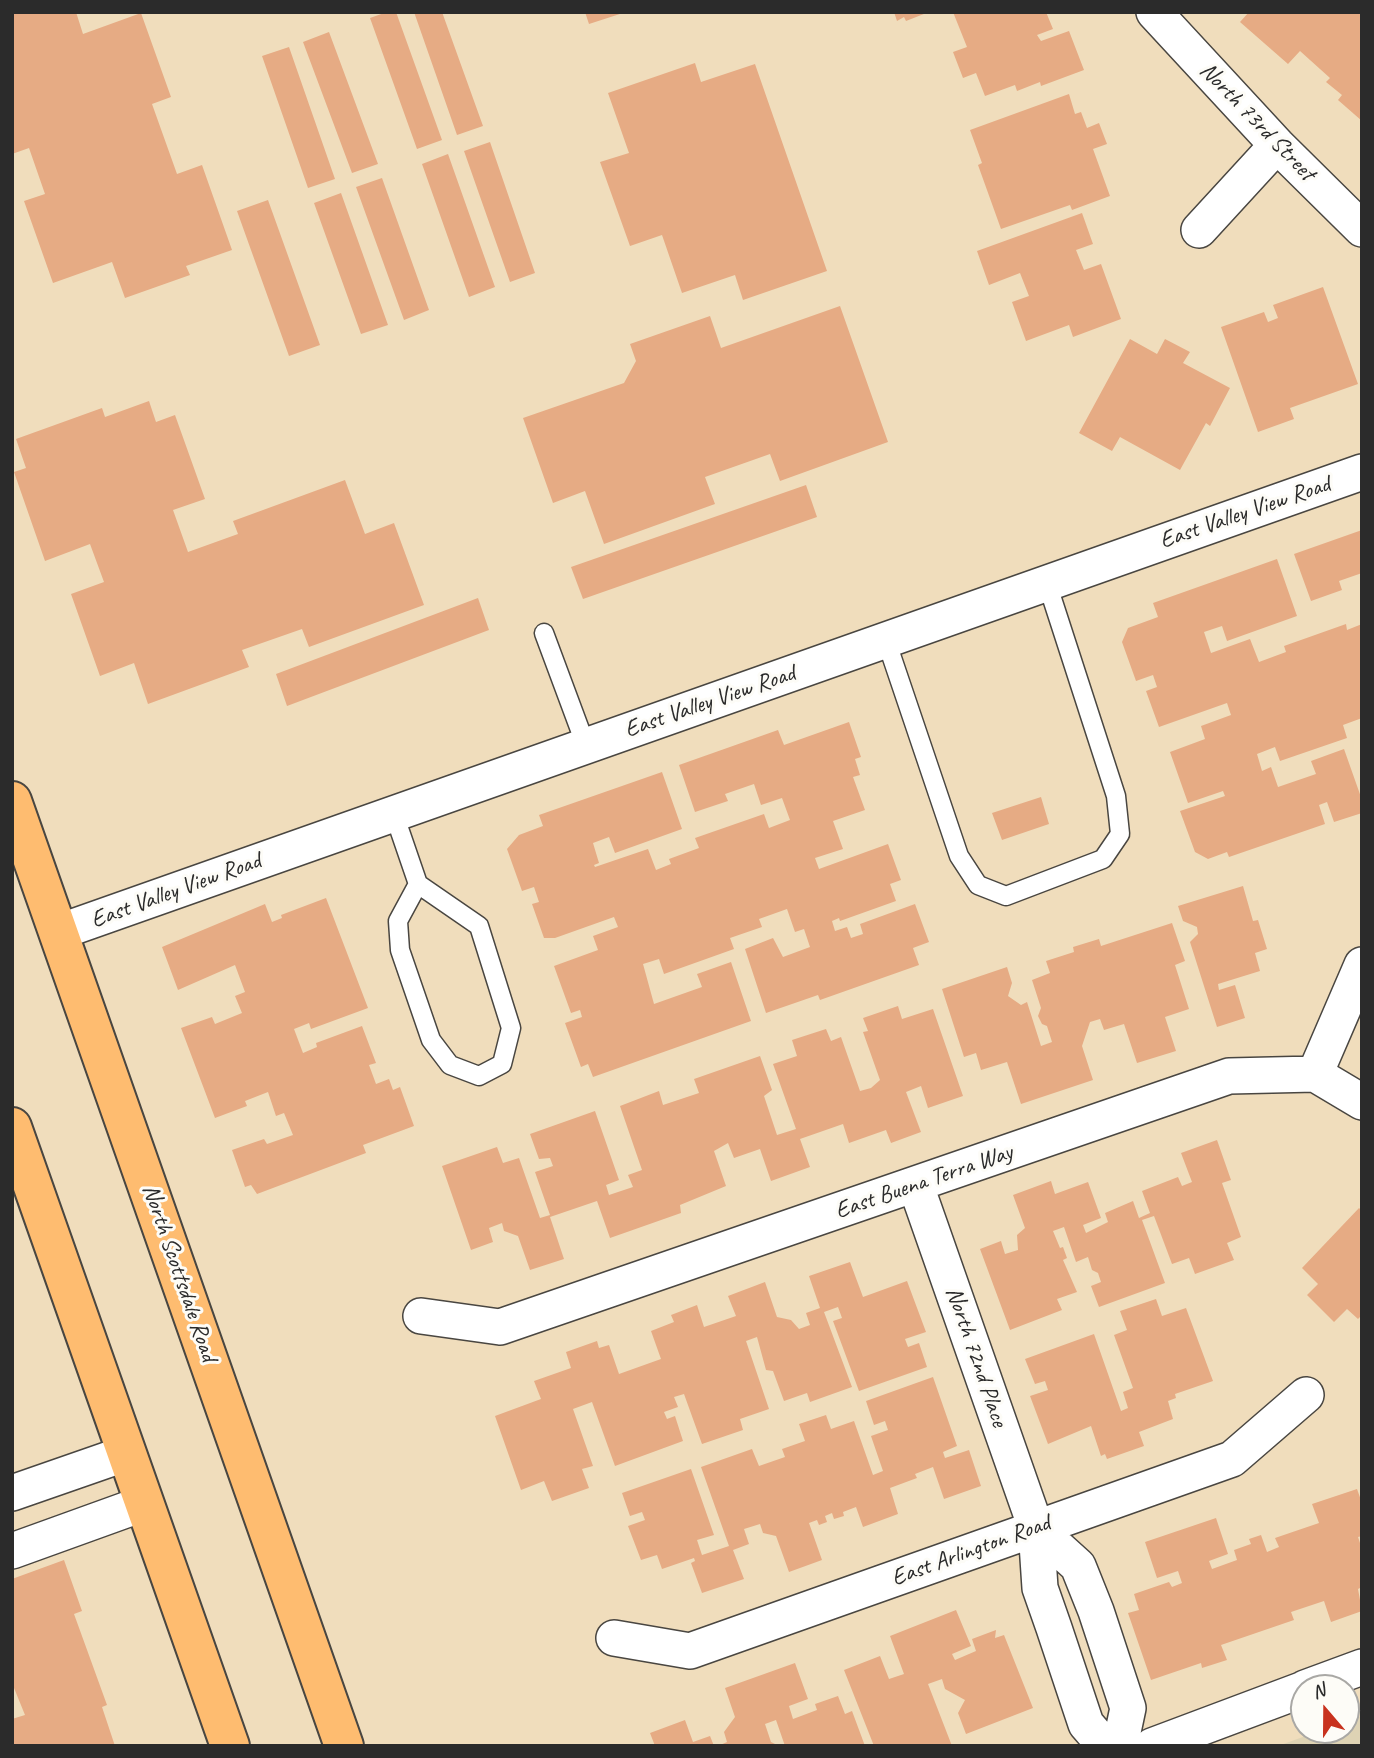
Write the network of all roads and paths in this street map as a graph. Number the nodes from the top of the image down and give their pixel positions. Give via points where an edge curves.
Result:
1 (1154, 12) edge
2 (1277, 145) junction
3 (1362, 229) edge
4 (1199, 230) dead end
5 (1362, 472) edge
6 (1047, 583) junction
7 (544, 633) dead end
8 (886, 640) junction
9 (586, 746) junction
10 (12, 801) edge
11 (394, 814) junction
12 (418, 884) junction
13 (59, 932) junction
14 (1362, 965) edge
15 (1315, 1074) junction
16 (1362, 1102) edge
17 (12, 1128) edge
18 (916, 1186) junction
19 (421, 1316) dead end
20 (1306, 1395) dead end
21 (127, 1453) junction
22 (12, 1493) edge
23 (145, 1503) junction
24 (1036, 1528) junction
25 (12, 1551) edge
26 (614, 1638) dead end
27 (1362, 1667) edge
28 (1343, 1674) edge
29 (1290, 1694) edge
30 (230, 1746) edge
31 (344, 1746) edge
32 (1105, 1746) edge
33 (1120, 1746) edge
34 (1152, 1746) edge

1 - 2 street, North 73rd Street
2 - 3 street, North 73rd Street
2 - 4 street
5 - 6 street, East Valley View Road
6 - 8 street, East Valley View Road
6 - 8 lane via 1116,796 1120,834 1103,859 1006,896 978,886 958,856
7 - 9 lane
8 - 9 street, East Valley View Road
9 - 11 street, East Valley View Road
10 - 13 main road, North Scottsdale Road
11 - 12 lane
11 - 13 street, East Valley View Road
12 - 12 lane via 398,921 400,950 431,1040 450,1065 479,1076 502,1064 511,1028 479,926
13 - 31 main road, North Scottsdale Road
14 - 15 street
15 - 16 street
15 - 18 street, East Buena Terra Way via 1229,1076
17 - 21 main road
18 - 19 street, East Buena Terra Way via 500,1327
18 - 24 street, North 72nd Place
20 - 24 street, East Arlington Road via 1232,1459
21 - 22 street
21 - 23 main road
23 - 25 street
23 - 30 main road
24 - 26 street, East Arlington Road via 690,1651
24 - 32 street, North 72nd Place via 1040,1588 1086,1724
24 - 33 street, North 72nd Place via 1078,1566 1096,1611 1128,1708
27 - 28 street
29 - 34 street

